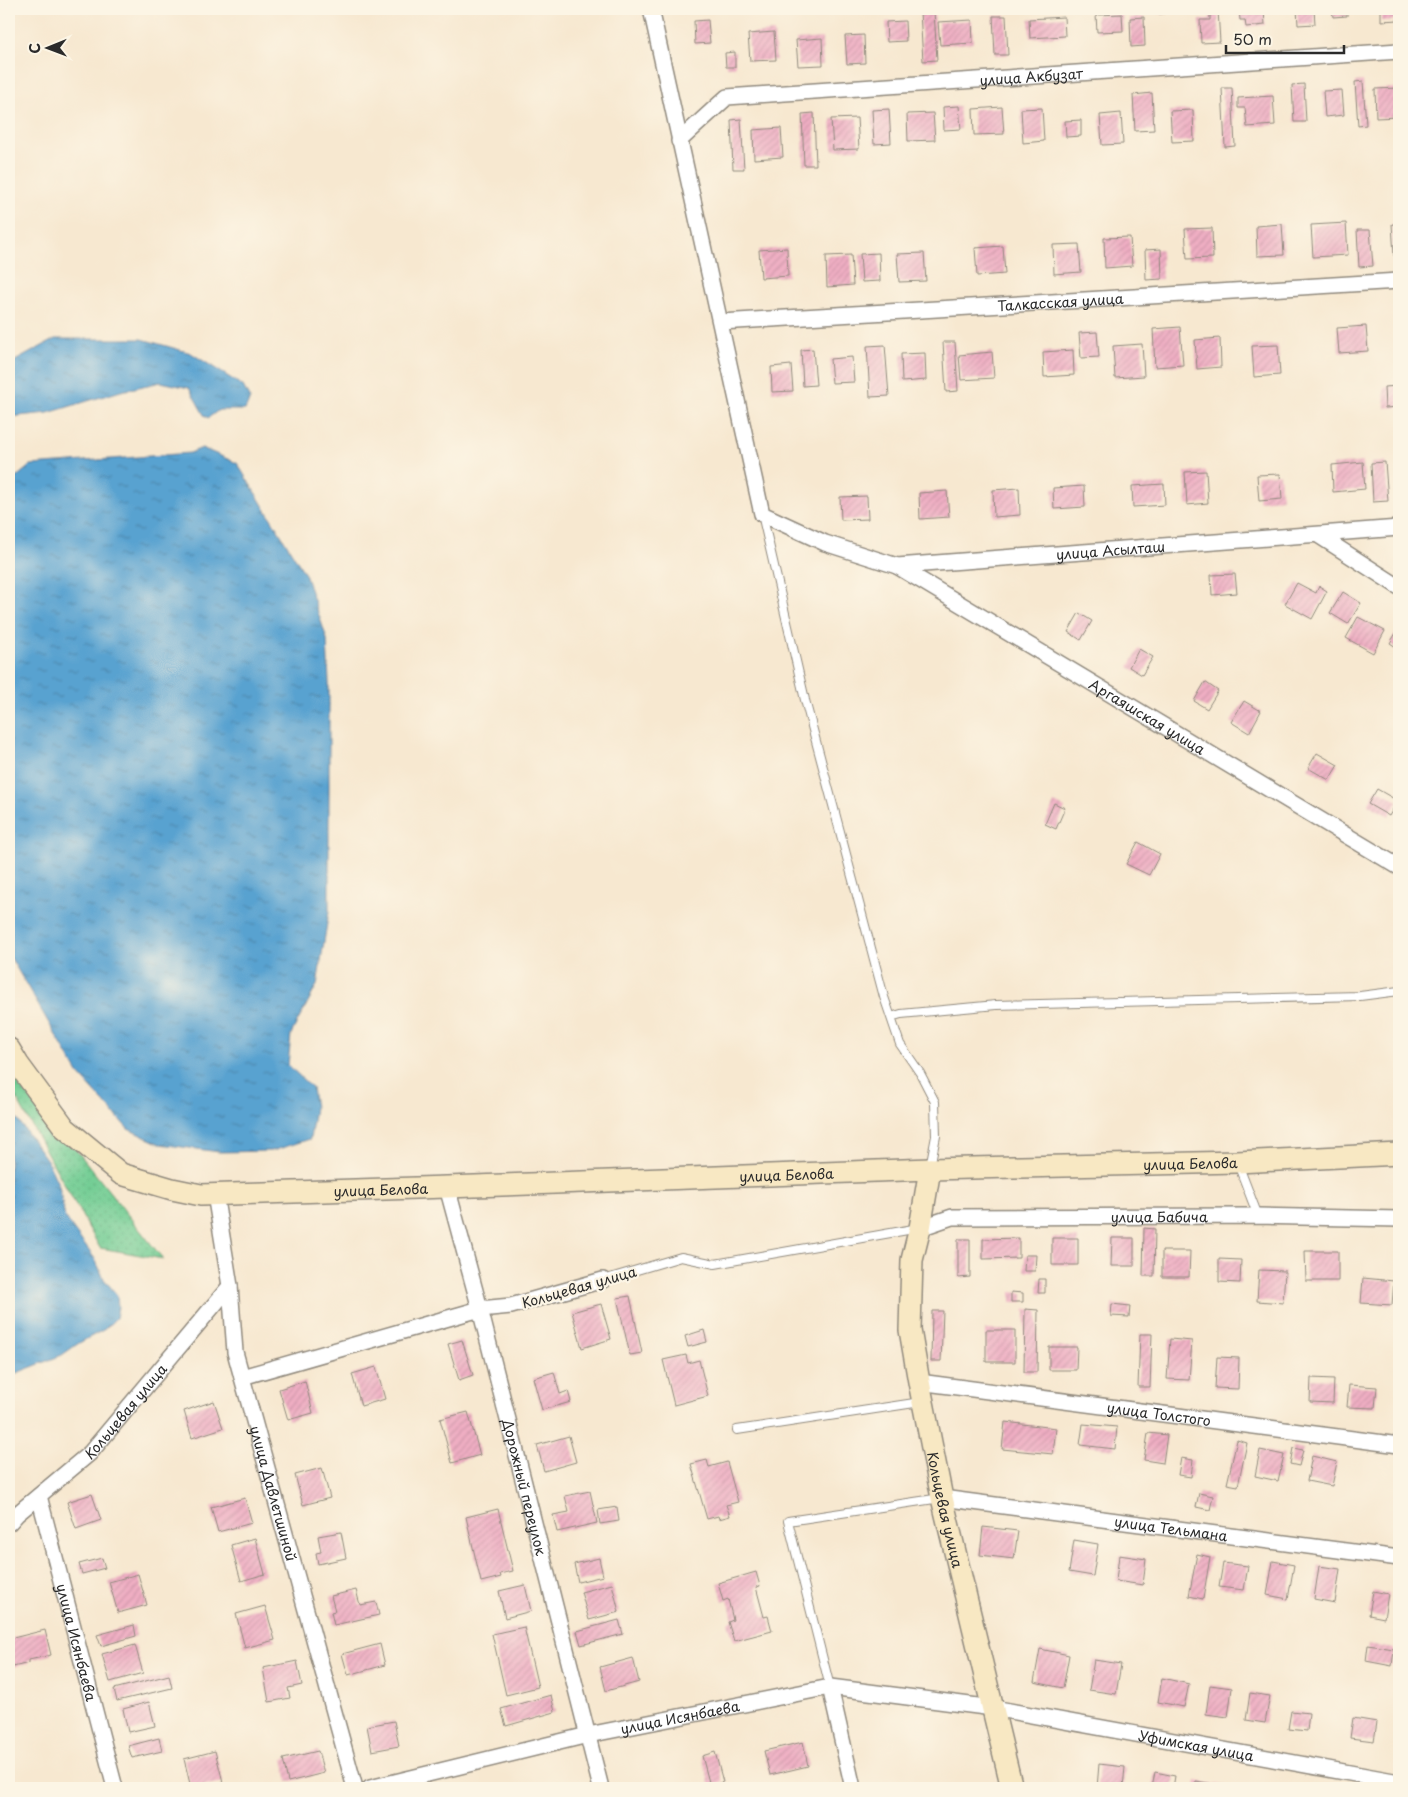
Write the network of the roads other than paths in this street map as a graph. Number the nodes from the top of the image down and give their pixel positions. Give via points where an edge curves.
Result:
1 (651, 9) edge
2 (1399, 51) edge
3 (679, 141) junction
4 (1399, 281) edge
5 (721, 322) junction
6 (762, 514) junction
7 (1399, 528) edge
8 (1318, 535) junction
9 (897, 566) junction
10 (1399, 587) edge
11 (1399, 867) edge
12 (1399, 991) edge
13 (891, 1017) junction
14 (9, 1049) edge
15 (1399, 1154) edge
16 (1237, 1162) junction
17 (930, 1169) junction
18 (447, 1187) junction
19 (215, 1194) junction
20 (1258, 1216) junction
21 (1399, 1219) edge
22 (920, 1228) junction
23 (603, 1280) joint
24 (230, 1286) junction
25 (480, 1309) junction
26 (242, 1377) junction
27 (921, 1392) junction
28 (737, 1430) dead end
29 (1399, 1445) edge
30 (39, 1496) junction
31 (942, 1498) junction
32 (9, 1523) edge
33 (1399, 1558) edge
34 (830, 1687) junction
35 (993, 1708) junction
36 (588, 1736) junction
37 (1399, 1782) edge
38 (116, 1788) edge
39 (355, 1788) edge
40 (370, 1788) edge
41 (601, 1788) edge
42 (853, 1788) edge
43 (1012, 1788) edge

1 - 3 street
2 - 3 street, улица Акбузат via 727,97
3 - 5 street
4 - 5 street, Талкасская улица
5 - 6 street
6 - 9 street, улица Асылташ via 825,543
6 - 13 lane via 805,700
7 - 8 street, улица Асылташ
8 - 9 street, улица Асылташ
8 - 10 street
9 - 11 street, Аргаяшская улица
12 - 13 lane via 1360,996 996,1005
13 - 17 lane via 900,1044 935,1102 936,1136
14 - 19 main road, улица Белова via 65,1128 121,1174 172,1189
15 - 16 main road, улица Белова
16 - 17 main road, улица Белова
16 - 20 lane
17 - 18 main road, улица Белова
17 - 22 main road, Кольцевая улица
18 - 19 main road, улица Белова
18 - 25 street, Дорожный переулок
19 - 24 street, улица Давлетшиной
20 - 21 street, улица Бабича
20 - 22 street, улица Бабича via 952,1217
22 - 23 lane, Кольцевая улица via 715,1264 681,1258
22 - 27 main road, Кольцевая улица via 912,1260 910,1330
23 - 25 street, Кольцевая улица via 511,1306
24 - 26 street, улица Давлетшиной via 235,1352
24 - 30 street, Кольцевая улица via 90,1452
25 - 26 street, Кольцевая улица
25 - 36 street, Дорожный переулок
26 - 39 street, улица Давлетшиной
27 - 28 lane
27 - 29 street, улица Толстого
27 - 31 main road, Кольцевая улица
30 - 32 street, Кольцевая улица
30 - 38 street, улица Исянбаева
31 - 33 street, улица Тельмана
31 - 34 lane via 788,1521
31 - 35 main road, Кольцевая улица
34 - 35 street, улица Исянбаева
34 - 36 street, улица Исянбаева
34 - 42 street
35 - 37 street, Уфимская улица
35 - 43 main road, Кольцевая улица
36 - 40 street, улица Исянбаева
36 - 41 street, Дорожный переулок

